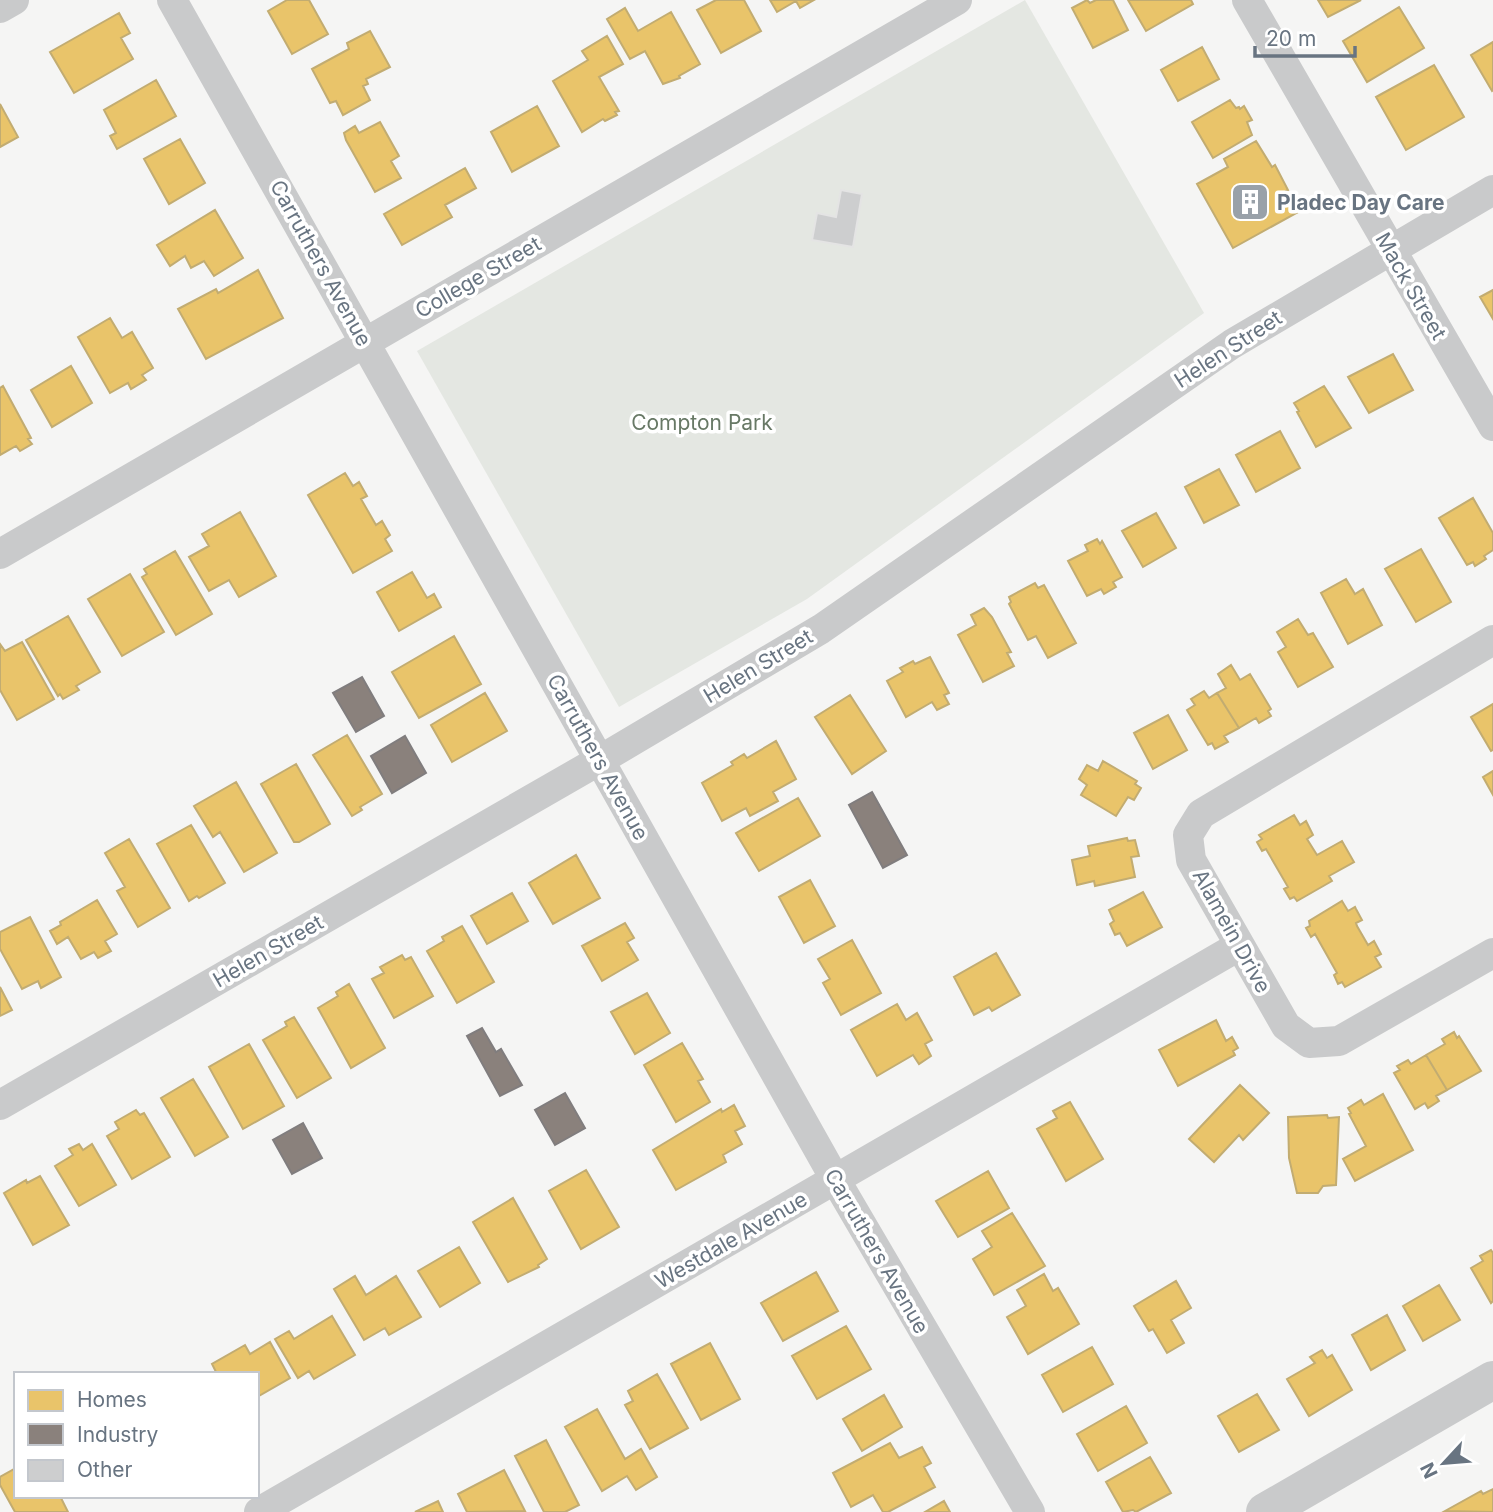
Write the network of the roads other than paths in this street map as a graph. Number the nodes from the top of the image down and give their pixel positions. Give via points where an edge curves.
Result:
1 (14, 0) edge
2 (173, 0) edge
3 (957, 0) edge
4 (1247, 0) edge
5 (0, 8) edge
6 (1493, 190) edge
7 (1389, 250) junction
8 (365, 342) junction
9 (1493, 426) edge
10 (0, 554) edge
11 (1493, 640) edge
12 (600, 760) junction
13 (1239, 946) junction
14 (1493, 953) edge
15 (0, 1105) edge
16 (835, 1179) junction
17 (1493, 1380) edge
18 (259, 1512) edge
19 (1030, 1512) edge
20 (1265, 1512) edge

1 - 5 street
2 - 8 street, Carruthers Avenue
3 - 8 street, College Street
4 - 7 street, Mack Street
6 - 7 street, Helen Street
7 - 9 street, Mack Street
7 - 12 street, Helen Street via 1232,344 821,629
8 - 10 street, College Street
8 - 12 street, Carruthers Avenue
11 - 13 street, Alamein Drive via 1201,814 1188,835 1191,860
12 - 15 street, Helen Street
12 - 16 street, Carruthers Avenue
13 - 14 street, Alamein Drive via 1286,1026 1309,1043 1339,1041
13 - 16 street, Westdale Avenue
16 - 18 street, Westdale Avenue
16 - 19 street, Carruthers Avenue
17 - 20 street

